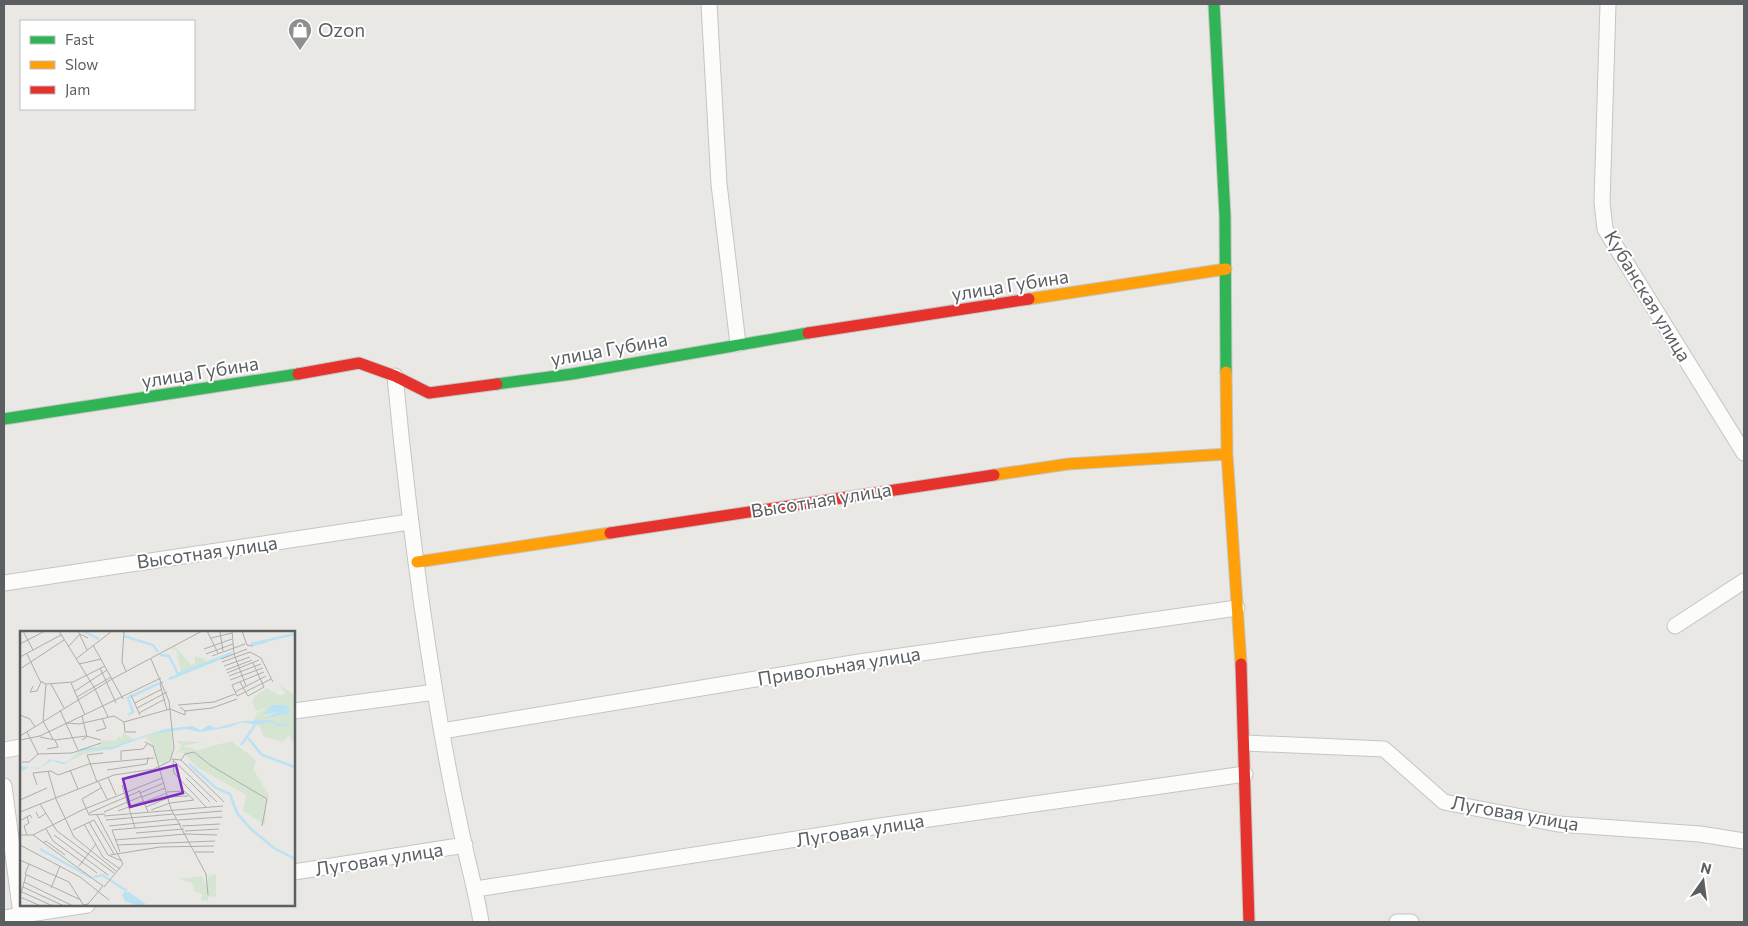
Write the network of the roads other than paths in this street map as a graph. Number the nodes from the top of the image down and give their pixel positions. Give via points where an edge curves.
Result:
1 (709, 4) edge
2 (1214, 4) edge
3 (1608, 4) edge
4 (1226, 269) junction
5 (738, 344) junction
6 (395, 376) junction
7 (4, 419) edge
8 (1744, 453) edge
9 (1227, 454) junction
10 (409, 522) junction
11 (417, 562) junction
12 (1744, 581) edge
13 (4, 582) edge
14 (1237, 608) junction
15 (1675, 626) dead end
16 (435, 692) junction
17 (295, 711) edge
18 (442, 730) junction
19 (1245, 743) junction
20 (20, 747) edge
21 (4, 750) edge
22 (1246, 774) junction
23 (4, 786) edge
24 (1744, 840) edge
25 (465, 845) junction
26 (295, 872) edge
27 (476, 889) junction
28 (83, 906) edge
29 (4, 918) edge
30 (21, 919) edge
31 (480, 922) edge
32 (1249, 922) edge
33 (1397, 922) edge
34 (1410, 922) edge

1 - 5 street via 719,184
2 - 4 street
3 - 8 street, Кубанская улица via 1602,202 1605,229
4 - 5 street, улица Губина
4 - 9 street
5 - 6 street, улица Губина via 572,374 429,393
6 - 7 street, улица Губина via 359,363
6 - 10 street
9 - 11 street, Высотная улица via 1068,464
9 - 14 street
10 - 11 street
10 - 13 street, Высотная улица
11 - 16 street
12 - 15 street
14 - 18 street, Привольная улица via 865,662
14 - 19 street
16 - 17 street
16 - 18 street
18 - 25 street
19 - 22 street
19 - 24 street, Луговая улица via 1384,748 1444,802 1558,824
20 - 21 street
22 - 27 street, Луговая улица
22 - 32 street
23 - 30 street
25 - 26 street, Луговая улица
25 - 27 street
27 - 31 street
28 - 30 street
29 - 30 street
33 - 34 street

